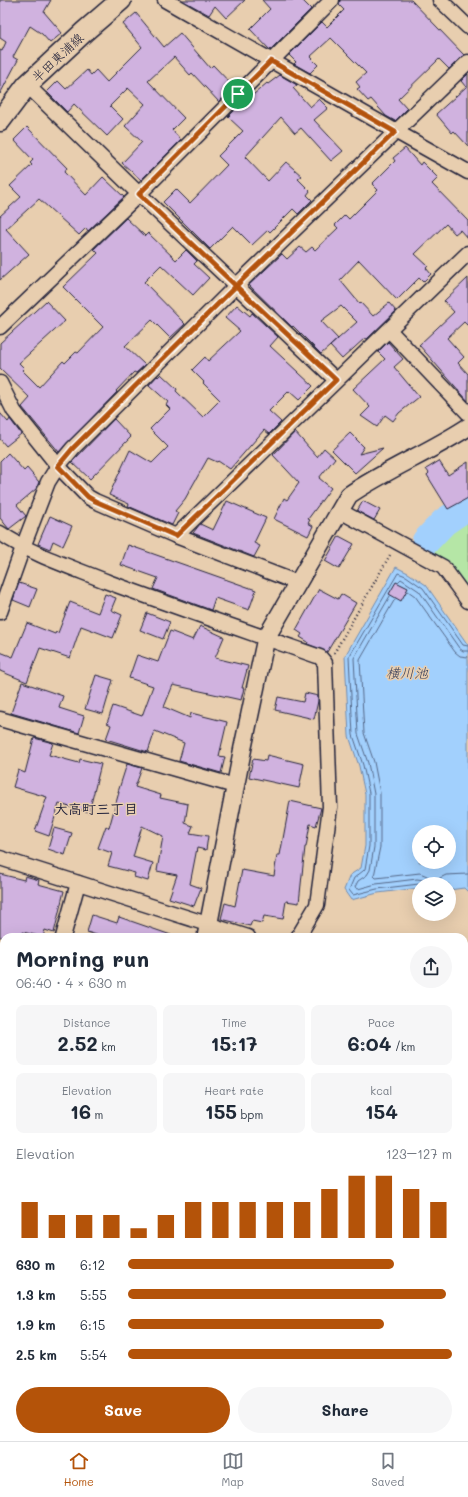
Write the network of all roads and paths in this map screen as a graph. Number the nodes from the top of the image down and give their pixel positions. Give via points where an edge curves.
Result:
1 (121, 0) edge
2 (165, 0) edge
3 (332, 0) edge
4 (440, 0) edge
5 (468, 27) edge
6 (271, 61) junction
7 (468, 62) edge
8 (27, 85) junction
9 (0, 121) edge
10 (395, 132) junction
11 (468, 172) edge
12 (139, 194) junction
13 (468, 253) edge
14 (236, 286) junction
15 (0, 327) edge
16 (389, 330) junction
17 (336, 380) junction
18 (0, 383) edge
19 (468, 413) edge
20 (468, 427) edge
21 (58, 466) junction
22 (340, 511) junction
23 (0, 533) edge
24 (176, 536) junction
25 (397, 542) junction
26 (23, 547) junction
27 (298, 584) junction
28 (468, 601) edge
29 (0, 612) edge
30 (266, 638) junction
31 (333, 655) dead end
32 (0, 719) edge
33 (235, 786) junction
34 (0, 858) edge
35 (78, 883) junction
36 (207, 930) edge
37 (64, 933) edge
38 (225, 933) edge
39 (300, 933) edge

1 - 8 main road, 半田東浦線
2 - 6 street
3 - 6 street
4 - 5 street
6 - 10 street
6 - 12 street
7 - 10 street
8 - 9 main road, 半田東浦線
8 - 12 street
10 - 11 street
10 - 14 street
12 - 14 street
12 - 15 street
13 - 16 street
14 - 17 street
14 - 21 street
16 - 17 street
16 - 19 street
17 - 24 street
18 - 21 street via 14,411
20 - 22 street via 370,481 350,495
21 - 24 street via 88,497
21 - 26 street via 48,482
22 - 25 street
22 - 27 street
23 - 26 street
24 - 27 street
25 - 28 street via 442,567
25 - 31 path
26 - 29 street
26 - 30 street via 125,588
27 - 30 street
30 - 33 street
30 - 39 street via 320,657 325,663 330,807 317,905
32 - 33 street
33 - 36 street
34 - 35 street
35 - 36 street
35 - 37 street
36 - 38 street

